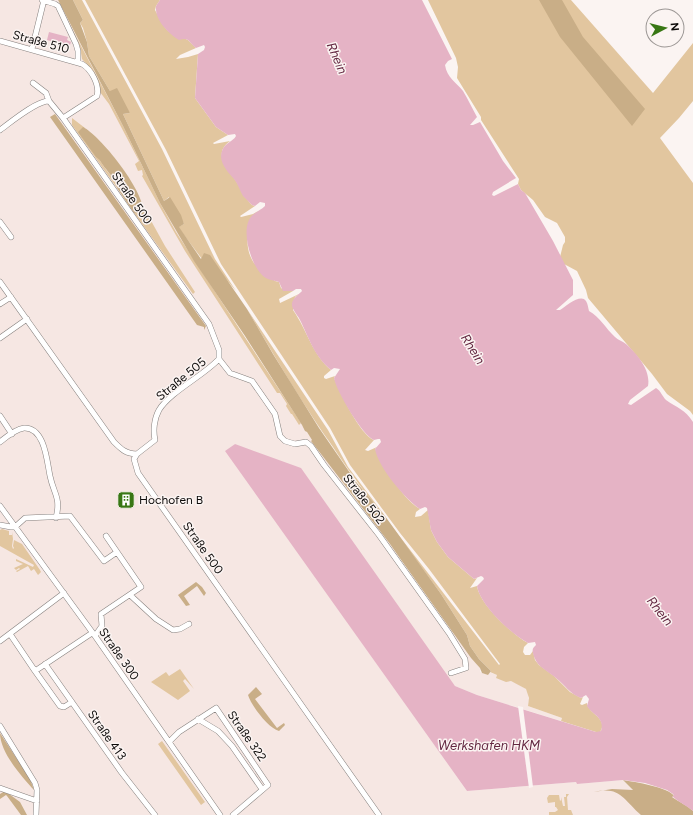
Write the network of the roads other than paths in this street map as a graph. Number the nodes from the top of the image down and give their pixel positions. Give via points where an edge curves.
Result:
1 (43, 0) edge
2 (0, 41) edge
3 (32, 49) junction
4 (78, 62) junction
5 (33, 83) dead end
6 (49, 101) junction
7 (63, 118) junction
8 (0, 130) edge
9 (0, 222) edge
10 (11, 237) dead end
11 (0, 282) edge
12 (11, 297) junction
13 (0, 304) edge
14 (27, 319) junction
15 (0, 338) edge
16 (219, 360) junction
17 (0, 416) edge
18 (12, 434) junction
19 (0, 442) edge
20 (137, 454) junction
21 (0, 506) edge
22 (56, 518) junction
23 (0, 525) edge
24 (15, 527) junction
25 (106, 536) dead end
26 (117, 552) junction
27 (64, 593) junction
28 (130, 595) junction
29 (188, 624) dead end
30 (10, 634) junction
31 (93, 634) junction
32 (0, 641) edge
33 (45, 664) junction
34 (35, 671) junction
35 (451, 673) dead end
36 (72, 702) junction
37 (198, 719) junction
38 (0, 726) edge
39 (169, 742) junction
40 (0, 788) edge
41 (262, 789) junction
42 (37, 801) junction
43 (36, 815) edge
44 (155, 815) edge
45 (220, 815) edge
46 (233, 815) edge
47 (378, 815) edge

1 - 3 street
1 - 4 street via 58,6 76,44
2 - 3 street, Straße 510
3 - 4 street, Straße 510
4 - 7 street via 89,69 99,90 97,96
5 - 6 street, Straße 500 via 46,93
6 - 7 street, Straße 500
6 - 8 street via 36,105
7 - 16 street, Straße 500 via 209,324
9 - 10 street
11 - 12 street
12 - 13 street
12 - 14 street
14 - 15 street
14 - 20 street via 114,442 122,450
16 - 20 street, Straße 505 via 159,410 154,428 155,440
16 - 35 street, Straße 502 via 230,373 252,381 275,414 280,436 285,442 306,442 311,446 379,535 465,659 466,668
17 - 18 street
18 - 19 street
18 - 22 street via 24,428 30,429 37,434 43,444 58,499
20 - 47 street, Straße 500 via 134,459 138,473
21 - 24 street, Straße 300
22 - 24 street via 25,518
22 - 26 street via 70,516 104,561
23 - 24 street
24 - 27 street, Straße 300
25 - 26 street
26 - 28 street via 141,587
27 - 30 street
27 - 31 street, Straße 300
28 - 29 street via 152,616 173,630
28 - 31 street via 101,614 102,626
30 - 32 street
30 - 34 street
31 - 33 street
31 - 39 street, Straße 300
33 - 34 street
33 - 36 street, Straße 413
34 - 36 street via 60,706 64,707
36 - 44 street, Straße 413
37 - 39 street, Straße 322
37 - 41 street via 218,731 232,746
37 - 41 street, Straße 322 via 216,708 268,785
38 - 42 street via 35,783 38,790
39 - 45 street, Straße 300
40 - 42 street
41 - 46 street
42 - 43 street

